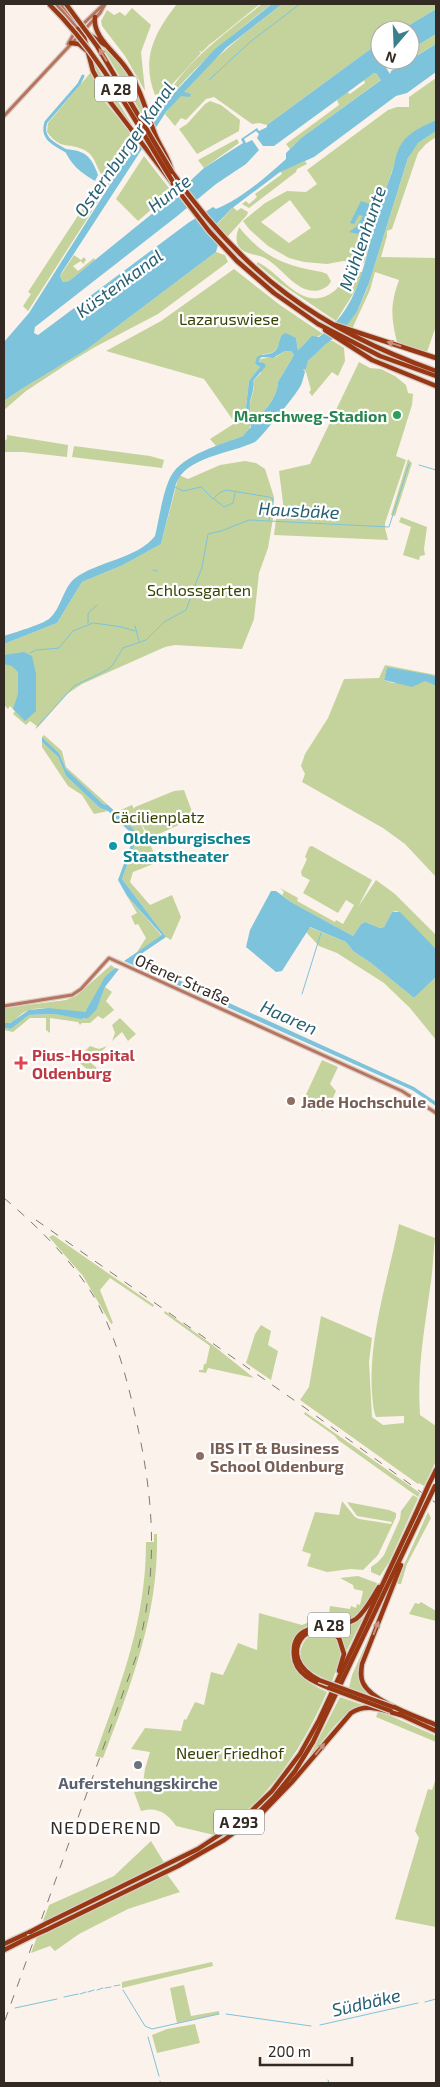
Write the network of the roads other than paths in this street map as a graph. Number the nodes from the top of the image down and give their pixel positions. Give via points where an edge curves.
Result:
1 (49, 4) edge
2 (56, 4) edge
3 (61, 4) edge
4 (66, 4) edge
5 (105, 4) edge
6 (95, 17) junction
7 (81, 29) junction
8 (69, 45) junction
9 (110, 48) junction
10 (87, 53) junction
11 (4, 116) edge
12 (172, 172) junction
13 (173, 182) junction
14 (318, 324) junction
15 (328, 324) junction
16 (436, 358) edge
17 (436, 370) edge
18 (436, 376) edge
19 (436, 386) edge
20 (4, 1006) edge
21 (436, 1113) edge
22 (436, 1470) edge
23 (433, 1484) edge
24 (418, 1514) junction
25 (389, 1578) junction
26 (384, 1588) junction
27 (318, 1682) junction
28 (336, 1684) junction
29 (392, 1709) junction
30 (436, 1725) edge
31 (436, 1731) edge
32 (250, 1821) junction
33 (174, 1865) junction
34 (158, 1873) junction
35 (4, 1944) edge
36 (4, 1950) edge

1 - 13 highway, A 28, bridge via 106,72
2 - 7 main road
3 - 7 main road
12 -> 4 highway, A 28, bridge via 97,46
5 - 6 main road
5 - 7 main road
6 - 7 main road
6 - 9 highway via 95,28
7 - 8 main road
7 - 9 highway
7 - 10 highway
8 - 10 highway via 82,45
8 - 11 main road
9 - 12 highway, bridge via 133,78
10 - 13 highway, bridge via 108,100
12 - 15 highway, A 28 via 204,216 240,255 292,300
13 - 14 highway, A 28 via 209,231 230,253 274,293
14 - 18 highway, A 28 via 380,356
14 - 19 highway via 350,348 384,366
16 -> 15 highway
15 - 17 highway, A 28 via 386,353
20 - 21 main road, Ofener Straße via 75,994 109,958 402,1091
22 - 23 highway
23 - 24 highway, bridge
24 - 25 highway, A 293 via 403,1554
24 - 25 highway via 389,1571
25 - 26 highway, A 293
26 - 27 highway, A 28 via 356,1618 346,1623 311,1627 298,1638 294,1651 296,1665 302,1673
26 - 28 highway, A 293
29 -> 26 highway, A 28, bridge via 370,1692 361,1678
26 - 32 highway, A 293 via 309,1750 284,1785
27 - 28 highway, A 293 via 300,1666 297,1654 304,1636 321,1629 335,1634 344,1648
27 - 29 highway, A 293, bridge
28 - 33 highway, A 293 via 300,1754 272,1792 226,1832
29 - 30 highway, A 293
29 - 31 highway, A 28
32 -> 29 highway, A 28, bridge via 280,1796 349,1714 366,1707
32 - 33 highway, A 293 via 217,1844
33 - 34 highway, A 293
34 - 35 highway, A 293, bridge
34 - 36 highway, A 293, bridge

